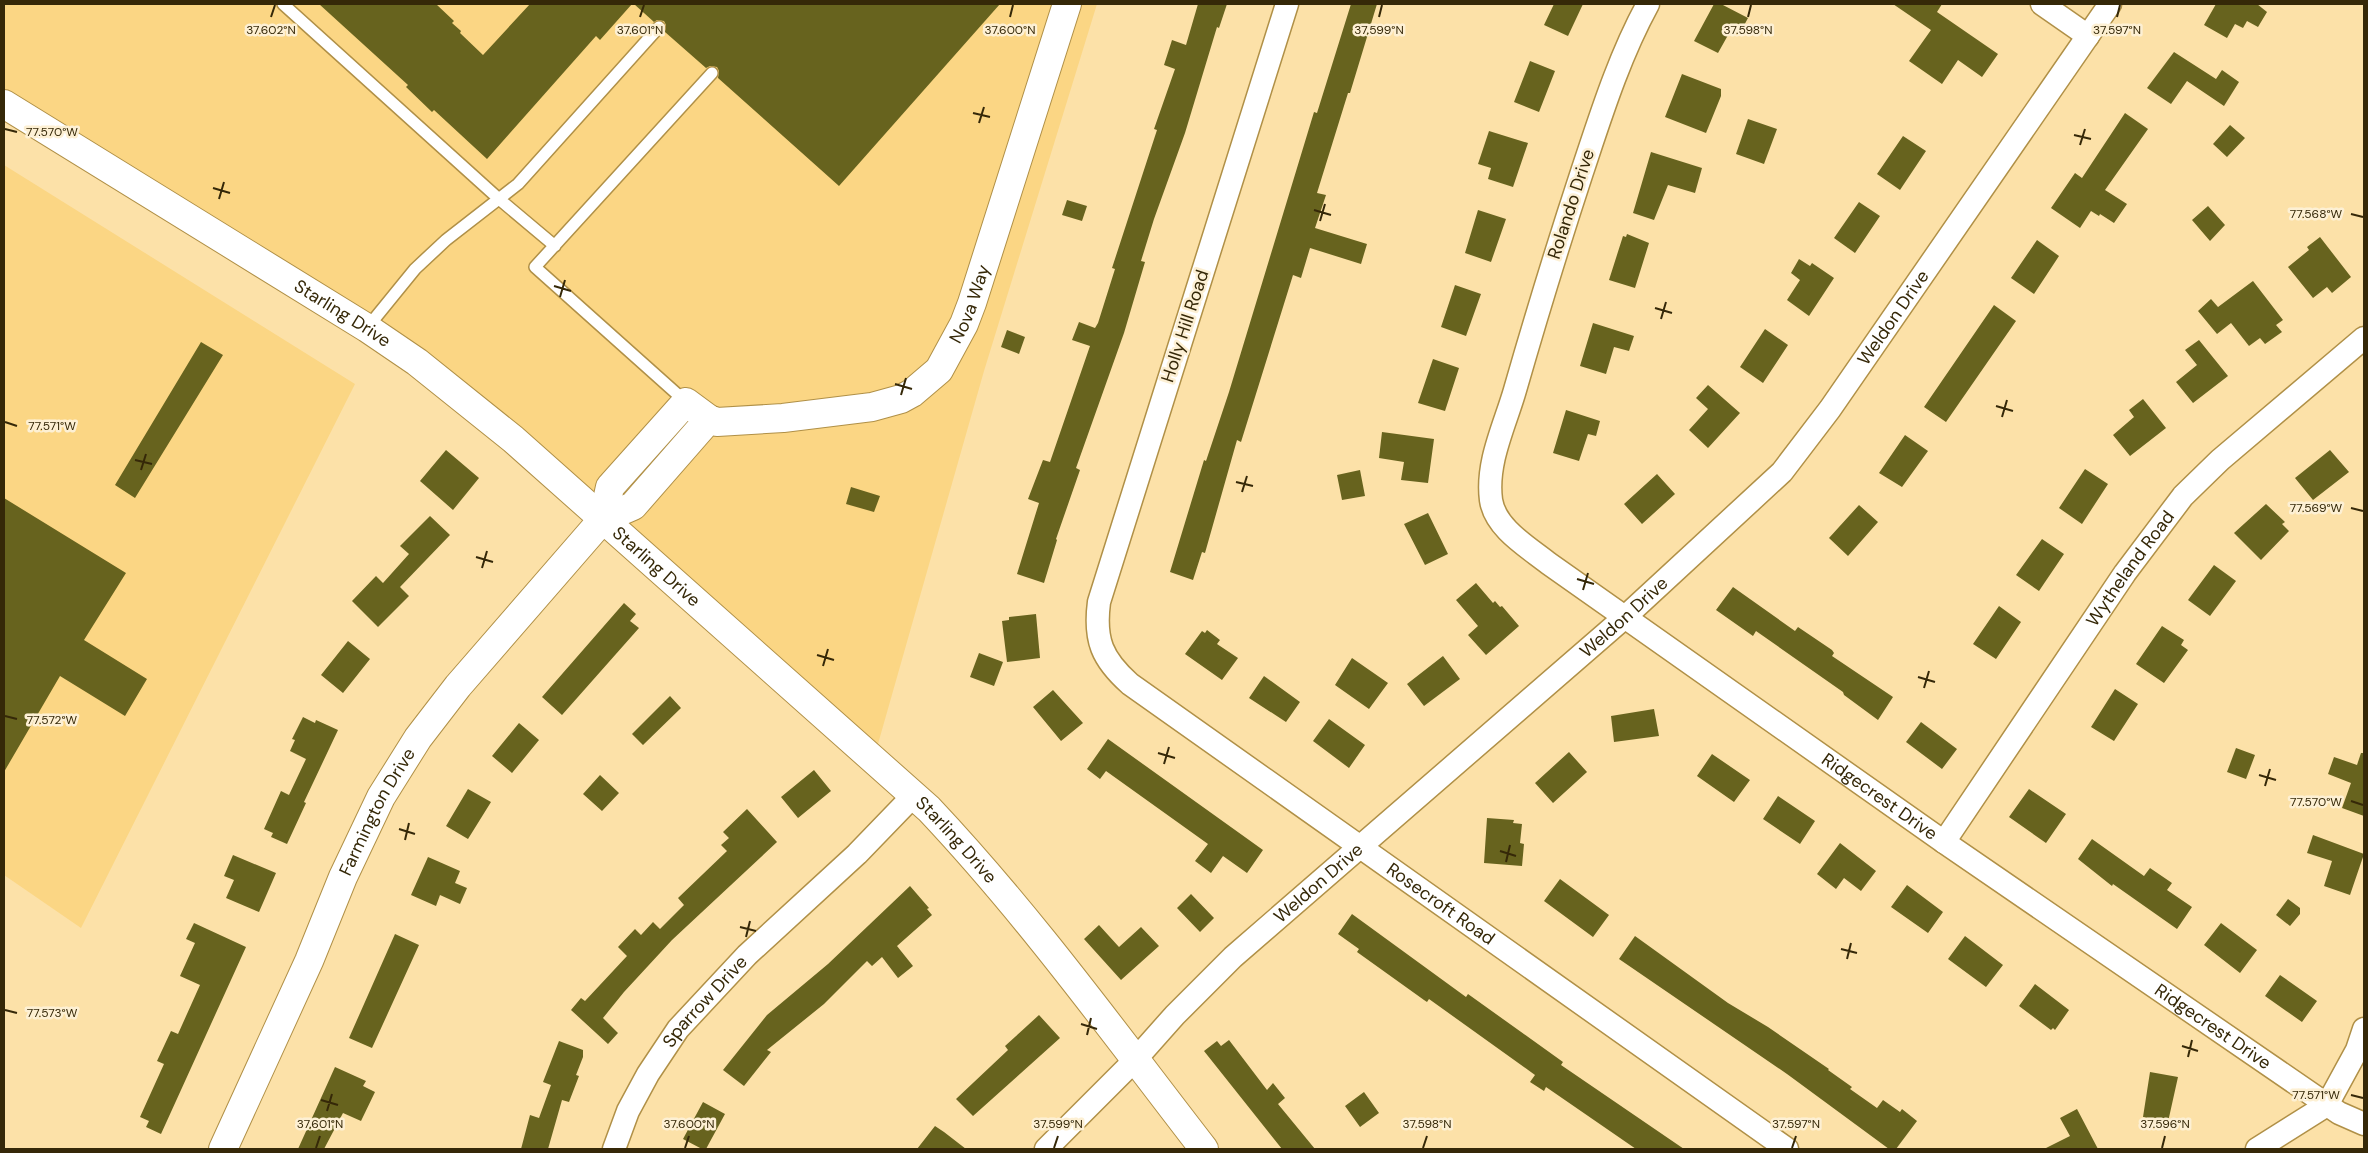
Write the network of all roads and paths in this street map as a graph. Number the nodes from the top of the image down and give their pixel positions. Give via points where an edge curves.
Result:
1 (284, 4) edge
2 (1067, 4) edge
3 (1287, 4) edge
4 (1648, 4) edge
5 (2042, 4) edge
6 (2110, 4) edge
7 (660, 27) dead end
8 (2088, 36) junction
9 (712, 73) dead end
10 (4, 104) edge
11 (499, 199) junction
12 (554, 246) junction
13 (367, 328) junction
14 (2364, 338) edge
15 (686, 402) junction
16 (1509, 410) joint
17 (709, 419) junction
18 (604, 519) junction
19 (1625, 617) junction
20 (1102, 651) joint
21 (914, 795) junction
22 (1944, 842) junction
23 (1358, 847) junction
24 (2364, 1029) edge
25 (1135, 1060) junction
26 (2327, 1106) junction
27 (2364, 1124) edge
28 (223, 1149) edge
29 (614, 1149) edge
30 (1046, 1149) edge
31 (1204, 1149) edge
32 (1787, 1149) edge
33 (2257, 1149) edge

1 - 11 lane
2 - 17 street, Nova Way via 972,303 939,370 912,393 872,407 725,423
3 - 20 street, Holly Hill Road via 1099,602 1096,624
4 - 16 street, Rolando Drive via 1621,56 1542,294
5 - 8 street
6 - 8 street, Weldon Drive
7 - 11 lane via 518,184
8 - 19 street, Weldon Drive via 1804,445 1782,472
9 - 12 lane
10 - 13 street, Starling Drive
11 - 12 lane
11 - 13 lane via 415,269
12 - 15 lane via 535,268
13 - 18 street, Starling Drive via 467,400
14 - 22 street, Wytheland Road via 2220,460 2183,496 2125,573
15 - 17 street, Nova Way
15 - 18 street via 610,488
16 - 19 street, Ridgecrest Drive via 1490,477 1493,509 1519,540
17 - 18 street via 633,506
18 - 21 street, Starling Drive
18 - 28 street, Farmington Drive via 458,686 418,738 381,797
19 - 22 street, Ridgecrest Drive
19 - 23 street, Weldon Drive
20 - 23 street, Rosecroft Road via 1115,671 1130,684
21 - 25 street, Starling Drive via 1000,887
21 - 29 street, Sparrow Drive via 857,854 747,955 678,1029 628,1110
22 - 26 street, Ridgecrest Drive
23 - 25 street, Weldon Drive via 1233,957
23 - 32 street, Rosecroft Road
24 - 26 street via 2357,1050
25 - 30 street, Weldon Drive
25 - 31 street, Starling Drive
26 - 27 street, Ridgecrest Drive
26 - 33 street

